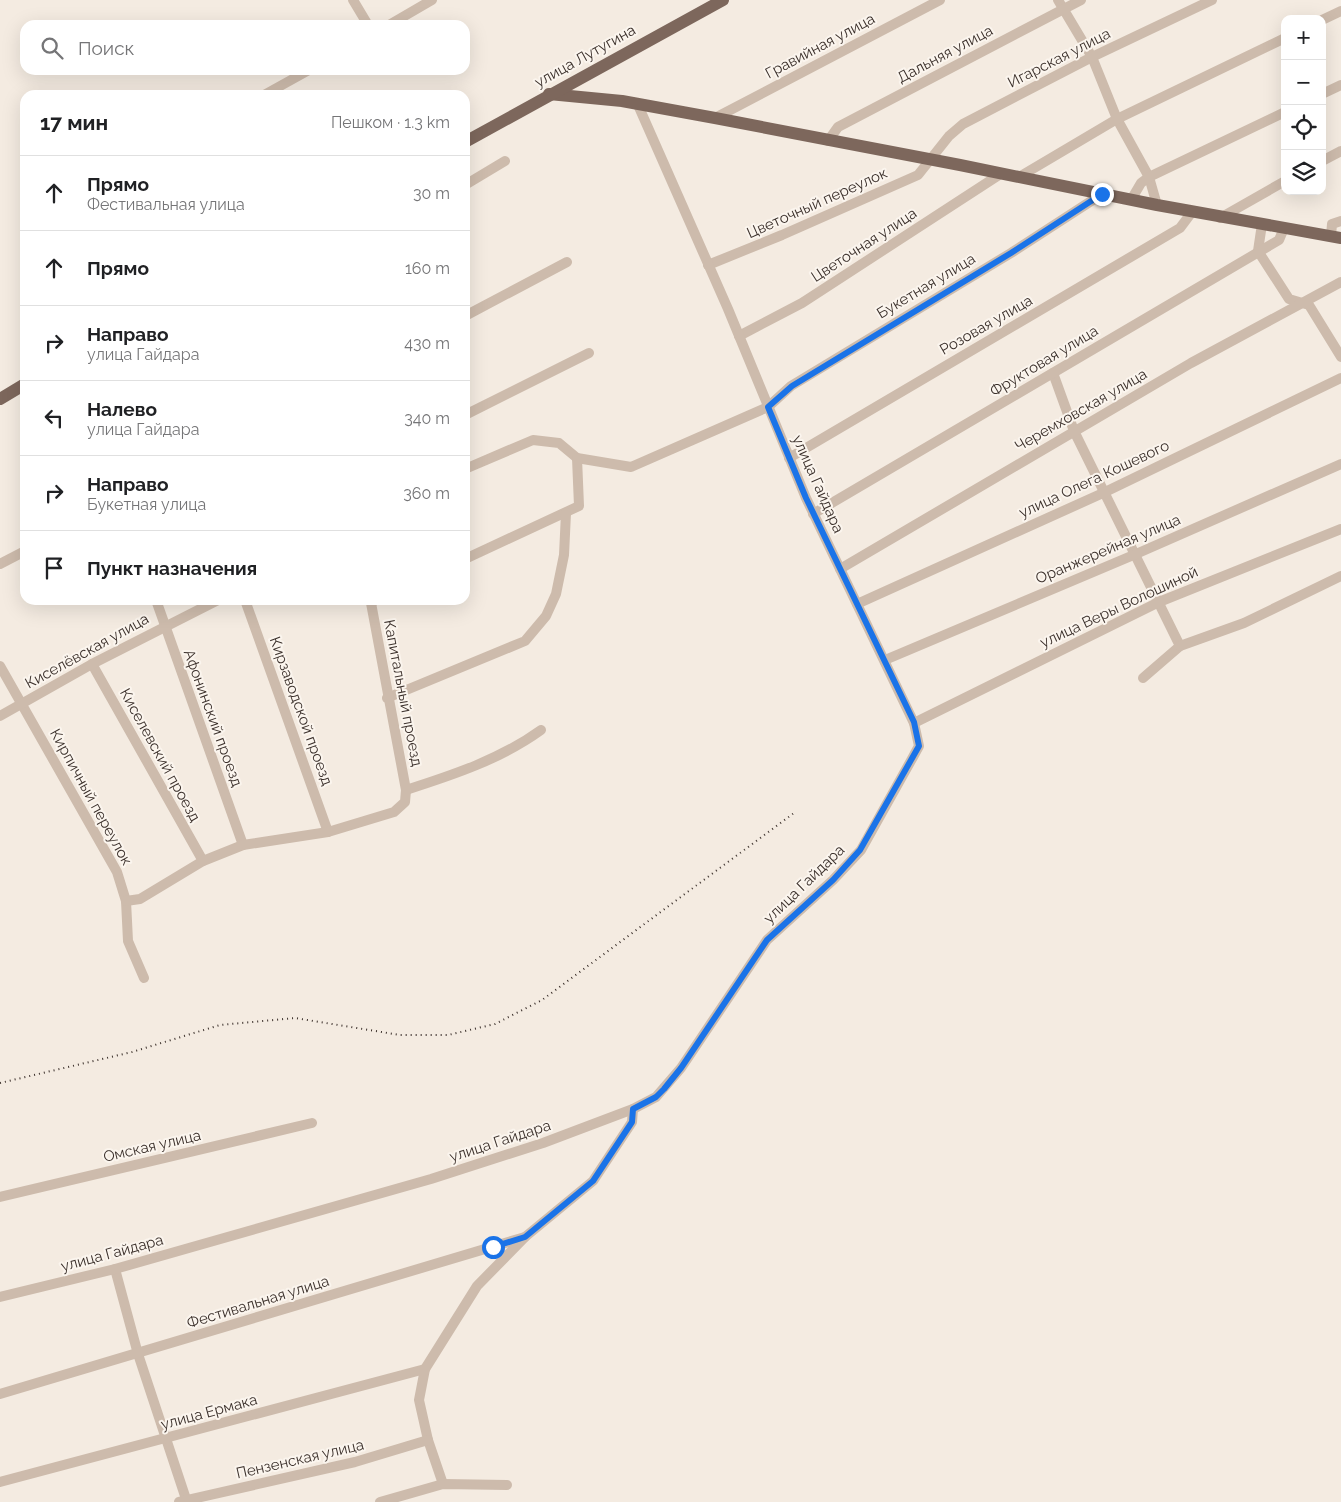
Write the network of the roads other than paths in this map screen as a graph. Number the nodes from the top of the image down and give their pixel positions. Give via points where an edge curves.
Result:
1 (353, 0) edge
2 (432, 0) edge
3 (723, 0) edge
4 (940, 0) edge
5 (1080, 0) edge
6 (1212, 0) edge
7 (1061, 4) edge
8 (1341, 10) edge
9 (1326, 18) edge
10 (365, 20) edge
11 (397, 20) edge
12 (1281, 40) edge
13 (1092, 57) junction
14 (300, 75) edge
15 (1341, 85) edge
16 (273, 90) edge
17 (1326, 92) edge
18 (550, 94) junction
19 (638, 105) junction
20 (1281, 114) edge
21 (715, 118) junction
22 (1117, 118) junction
23 (470, 139) edge
24 (828, 141) junction
25 (1341, 151) edge
26 (1326, 159) edge
27 (932, 160) junction
28 (505, 161) dead end
29 (1002, 173) junction
30 (1019, 177) junction
31 (1149, 177) junction
32 (470, 182) edge
33 (1281, 183) edge
34 (1102, 194) junction
35 (1131, 200) junction
36 (1157, 206) junction
37 (1192, 212) junction
38 (1220, 218) junction
39 (1341, 221) edge
40 (1262, 224) junction
41 (1284, 228) junction
42 (1336, 237) edge
43 (1258, 251) junction
44 (567, 262) dead end
45 (708, 265) junction
46 (1341, 282) edge
47 (1303, 302) junction
48 (470, 313) edge
49 (739, 336) junction
50 (589, 353) dead end
51 (1341, 357) edge
52 (1053, 373) junction
53 (1341, 378) edge
54 (20, 387) edge
55 (0, 399) edge
56 (768, 407) junction
57 (470, 412) edge
58 (1074, 431) junction
59 (577, 458) junction
60 (789, 458) junction
61 (1341, 464) edge
62 (470, 467) edge
63 (1103, 493) junction
64 (566, 513) junction
65 (813, 514) junction
66 (1341, 529) edge
67 (20, 554) edge
68 (1136, 554) junction
69 (470, 557) edge
70 (0, 564) edge
71 (840, 569) junction
72 (1341, 576) edge
73 (1159, 602) junction
74 (857, 604) junction
75 (158, 605) edge
76 (208, 605) edge
77 (247, 605) edge
78 (375, 605) edge
79 (164, 626) junction
80 (1180, 646) junction
81 (885, 660) junction
82 (92, 664) junction
83 (0, 666) edge
84 (1144, 678) dead end
85 (387, 698) junction
86 (22, 704) junction
87 (0, 716) edge
88 (914, 722) junction
89 (541, 730) dead end
90 (406, 790) junction
91 (328, 832) junction
92 (243, 845) junction
93 (203, 861) junction
94 (126, 901) junction
95 (144, 978) dead end
96 (633, 1109) junction
97 (312, 1123) dead end
98 (0, 1198) edge
99 (525, 1237) junction
100 (115, 1269) junction
101 (0, 1297) edge
102 (138, 1354) junction
103 (425, 1369) junction
104 (0, 1394) edge
105 (166, 1439) junction
106 (428, 1440) junction
107 (0, 1482) edge
108 (443, 1484) junction
109 (506, 1485) dead end
110 (184, 1501) edge
111 (380, 1502) edge

1 - 10 street
2 - 11 street
3 - 18 main road, улица Лутугина
4 - 21 street, Гравийная улица
5 - 7 street, Дальняя улица
6 - 13 street, Игарская улица
7 - 13 street
7 - 24 street, Дальняя улица via 838,127
8 - 9 street
12 - 22 street
13 - 22 street
13 - 27 street, Игарская улица via 962,124
14 - 16 street
15 - 17 street
18 - 19 main road
18 - 23 main road, улица Лутугина
19 - 21 main road
19 - 45 street, улица Гайдара
20 - 31 street
21 - 24 main road
22 - 30 street
22 - 31 street
24 - 27 main road
25 - 26 street
27 - 29 main road
27 - 45 street, Цветочный переулок via 918,174
28 - 32 street
29 - 30 main road
29 - 49 street, Цветочная улица via 802,303
30 - 34 main road
31 - 35 street via 1141,182
31 - 36 street
33 - 38 street
34 - 35 main road
34 - 56 street, Букетная улица via 792,386
35 - 36 main road
36 - 37 main road
37 - 38 main road
37 - 60 street, Розовая улица via 1180,228
38 - 40 main road
39 - 42 street via 1332,224
40 - 41 main road
40 - 43 street
41 - 42 main road
41 - 43 street, Фруктовая улица via 1279,240
43 - 47 street via 1290,299
43 - 52 street, Фруктовая улица
44 - 48 street
45 - 49 street, улица Гайдара
46 - 47 street, Черемховская улица
47 - 51 street via 1309,305
47 - 58 street, Черемховская улица
49 - 56 street, улица Гайдара
50 - 57 street
52 - 58 street
52 - 65 street, Фруктовая улица
53 - 63 street, улица Олега Кошевого
54 - 55 main road
56 - 59 street via 631,466
56 - 60 street, улица Гайдара
58 - 63 street
58 - 71 street, Черемховская улица
59 - 62 street via 559,443 534,440
59 - 64 street via 579,506
60 - 65 street, улица Гайдара
61 - 68 street, Оранжерейная улица
63 - 68 street
63 - 74 street, улица Олега Кошевого
64 - 69 street
64 - 85 street via 564,554 556,594 546,616 525,641
65 - 71 street, улица Гайдара
66 - 73 street, улица Веры Волошиной
67 - 70 street
68 - 73 street
68 - 81 street, Оранжерейная улица
71 - 74 street, улица Гайдара
72 - 80 street via 1244,623
73 - 80 street
73 - 88 street, улица Веры Волошиной
74 - 81 street, улица Гайдара
75 - 79 street, Афонинский проезд
76 - 79 street, Киселёвская улица
77 - 91 street, Кирзаводской проезд
78 - 85 street, Капитальный проезд
79 - 82 street, Киселёвская улица
79 - 92 street, Афонинский проезд
80 - 84 street
81 - 88 street, улица Гайдара
82 - 86 street, Киселёвская улица
82 - 93 street, Киселевский проезд
83 - 86 street, Кирпичный переулок
85 - 90 street, Капитальный проезд
86 - 87 street, Киселёвская улица
86 - 94 street, Кирпичный переулок via 117,872
88 - 96 street, улица Гайдара via 919,746 860,850 833,880 767,940 675,1075 656,1097
89 - 90 street via 502,754
90 - 91 street via 405,802 394,812
91 - 92 street
92 - 93 street
93 - 94 street via 140,899
94 - 95 street, Кирпичный переулок via 128,941
96 - 99 street via 632,1122 593,1181
96 - 100 street, улица Гайдара via 543,1144 431,1179
97 - 98 street, Омская улица
99 - 102 street, Фестивальная улица
99 - 103 street via 477,1286
100 - 101 street, улица Гайдара
100 - 102 street
102 - 104 street, Фестивальная улица
102 - 105 street
103 - 105 street, улица Ермака
103 - 106 street via 419,1400
105 - 107 street, улица Ермака
105 - 110 street
106 - 108 street
106 - 110 street, Пензенская улица via 356,1462
108 - 109 street
108 - 111 street

